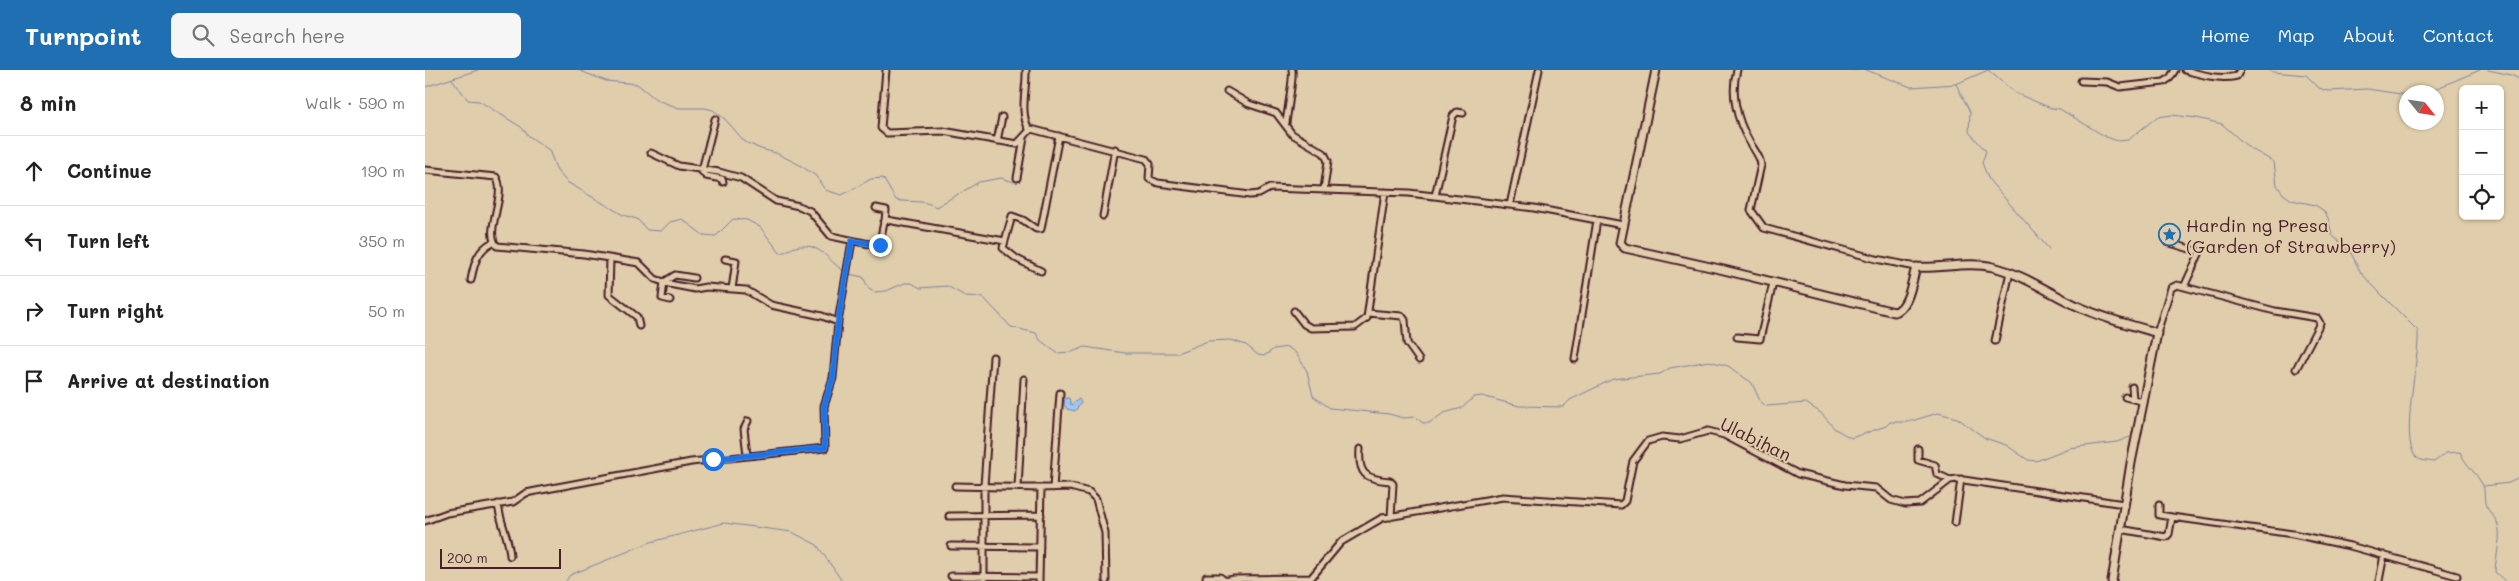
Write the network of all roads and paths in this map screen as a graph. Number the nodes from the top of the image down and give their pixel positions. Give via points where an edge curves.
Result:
1 (886, 70) edge
2 (1026, 70) edge
3 (1292, 70) edge
4 (1539, 70) edge
5 (1656, 70) edge
6 (1737, 70) edge
7 (2175, 70) edge
8 (2185, 70) edge
9 (2240, 70) edge
10 (2081, 81) dead end
11 (1227, 91) dead end
12 (1463, 113) dead end
13 (1002, 117) dead end
14 (715, 119) dead end
15 (1285, 124) junction
16 (1029, 129) junction
17 (1059, 136) junction
18 (1024, 138) junction
19 (997, 141) junction
20 (1115, 149) junction
21 (651, 153) dead end
22 (701, 169) junction
23 (425, 170) edge
24 (1017, 178) dead end
25 (723, 182) dead end
26 (1324, 189) junction
27 (1385, 192) junction
28 (1435, 196) junction
29 (1510, 205) junction
30 (876, 208) dead end
31 (1103, 216) dead end
32 (885, 220) junction
33 (1597, 220) junction
34 (1623, 225) junction
35 (852, 241) junction
36 (1005, 241) junction
37 (493, 242) junction
38 (2167, 242) dead end
39 (610, 259) junction
40 (725, 259) dead end
41 (1916, 267) junction
42 (1041, 271) dead end
43 (2010, 272) junction
44 (694, 278) dead end
45 (471, 280) dead end
46 (664, 282) junction
47 (1773, 283) junction
48 (2184, 287) junction
49 (732, 289) junction
50 (670, 300) dead end
51 (1294, 310) dead end
52 (1369, 313) junction
53 (838, 322) junction
54 (639, 326) dead end
55 (2157, 333) junction
56 (1737, 337) dead end
57 (1995, 341) dead end
58 (993, 357) dead end
59 (1575, 359) dead end
60 (1419, 360) dead end
61 (2296, 369) dead end
62 (1024, 379) dead end
63 (2132, 386) dead end
64 (1060, 394) dead end
65 (2125, 397) dead end
66 (2133, 399) junction
67 (2144, 402) junction
68 (748, 421) dead end
69 (1360, 448) dead end
70 (1918, 449) dead end
71 (747, 455) junction
72 (1961, 479) junction
73 (1950, 480) junction
74 (955, 486) dead end
75 (984, 486) junction
76 (1018, 487) junction
77 (1041, 488) junction
78 (1053, 488) junction
79 (498, 504) junction
80 (2124, 504) junction
81 (2159, 505) dead end
82 (1041, 515) junction
83 (949, 516) dead end
84 (984, 516) junction
85 (1391, 516) junction
86 (2172, 517) junction
87 (425, 521) edge
88 (1955, 523) dead end
89 (2120, 529) junction
90 (951, 546) dead end
91 (984, 546) junction
92 (1040, 547) junction
93 (2384, 555) junction
94 (510, 556) dead end
95 (951, 576) dead end
96 (2457, 576) dead end
97 (1206, 577) dead end
98 (984, 579) edge
99 (1039, 579) edge
100 (1223, 580) edge
101 (1106, 581) edge
102 (2112, 581) edge
103 (2379, 581) edge

1 - 19 street via 883,132 943,131
2 - 16 street via 1024,113
3 - 15 street
4 - 29 street
5 - 34 street
6 - 41 street via 1733,84 1739,124 1761,165 1751,210 1764,228
7 - 10 street via 2164,82 2120,87 2107,82
8 - 9 street via 2231,78
11 - 15 street via 1249,104 1271,110
12 - 28 street via 1457,112 1453,116
13 - 19 street
14 - 22 street
15 - 26 street via 1296,138 1327,157
16 - 17 street
16 - 18 street
17 - 20 street
17 - 36 street via 1041,228 1036,229 1012,216
18 - 19 street via 1017,144
18 - 24 street
20 - 26 street via 1149,161 1151,181 1250,194 1259,194 1270,188
20 - 31 street
21 - 22 street via 679,166
22 - 25 street via 706,176
22 - 35 street via 741,178 776,201 804,208 829,234
23 - 37 street via 496,177 499,187
26 - 27 street
27 - 28 street
27 - 52 street
28 - 29 street
29 - 33 street
30 - 32 street via 886,210
32 - 35 street via 880,245
32 - 36 street
33 - 34 street
33 - 59 street
34 - 47 street via 1620,243 1625,248
35 - 53 street
36 - 42 street via 1005,251
37 - 39 street via 502,247
37 - 45 street via 477,257
38 - 48 street via 2200,252
39 - 46 street via 639,263 655,279
39 - 54 street via 609,295 637,318
40 - 49 street via 736,261
41 - 43 street via 1983,265
41 - 47 street via 1904,305 1894,312
43 - 55 street via 2109,320
43 - 57 street
44 - 46 street via 675,275
46 - 49 street via 695,289
46 - 50 street via 662,298
47 - 56 street via 1760,339
48 - 55 street via 2177,285 2171,288
48 - 61 street via 2275,311 2317,318 2320,323
49 - 53 street via 750,291 771,305
51 - 52 street via 1311,328 1355,326
52 - 60 street via 1402,316 1407,343
53 - 71 street via 833,378 824,406 825,448
55 - 67 street
58 - 75 street
62 - 76 street
63 - 66 street
64 - 78 street
65 - 66 street
66 - 67 street
67 - 80 street
68 - 71 street via 745,429
69 - 85 street via 1361,470 1376,480 1393,484
70 - 73 street via 1919,461 1935,465 1937,474
71 - 79 street via 691,462 536,491 526,493 513,502
72 - 73 street
72 - 80 street
72 - 88 street
73 - 85 street, Ulabihan via 1920,503 1905,504 1891,500 1877,488 1845,485 1798,474 1724,435 1708,431 1680,439 1662,437 1648,441 1633,461 1625,502 1621,505 1503,497
74 - 75 street
75 - 76 street
75 - 84 street
76 - 77 street
77 - 78 street
77 - 82 street
78 - 101 street via 1078,487 1096,499 1105,533
79 - 87 street via 447,513
79 - 94 street via 508,535
80 - 89 street
81 - 86 street via 2159,515
82 - 84 street
82 - 92 street
83 - 84 street
84 - 91 street
85 - 100 street, Ulabihan via 1341,542 1311,578
86 - 89 street via 2166,537
86 - 93 street via 2293,534
89 - 102 street
90 - 91 street
91 - 92 street
91 - 98 street
92 - 99 street
93 - 96 street
93 - 103 street
95 - 98 street
97 - 100 street, Ulabihan
98 - 99 street

